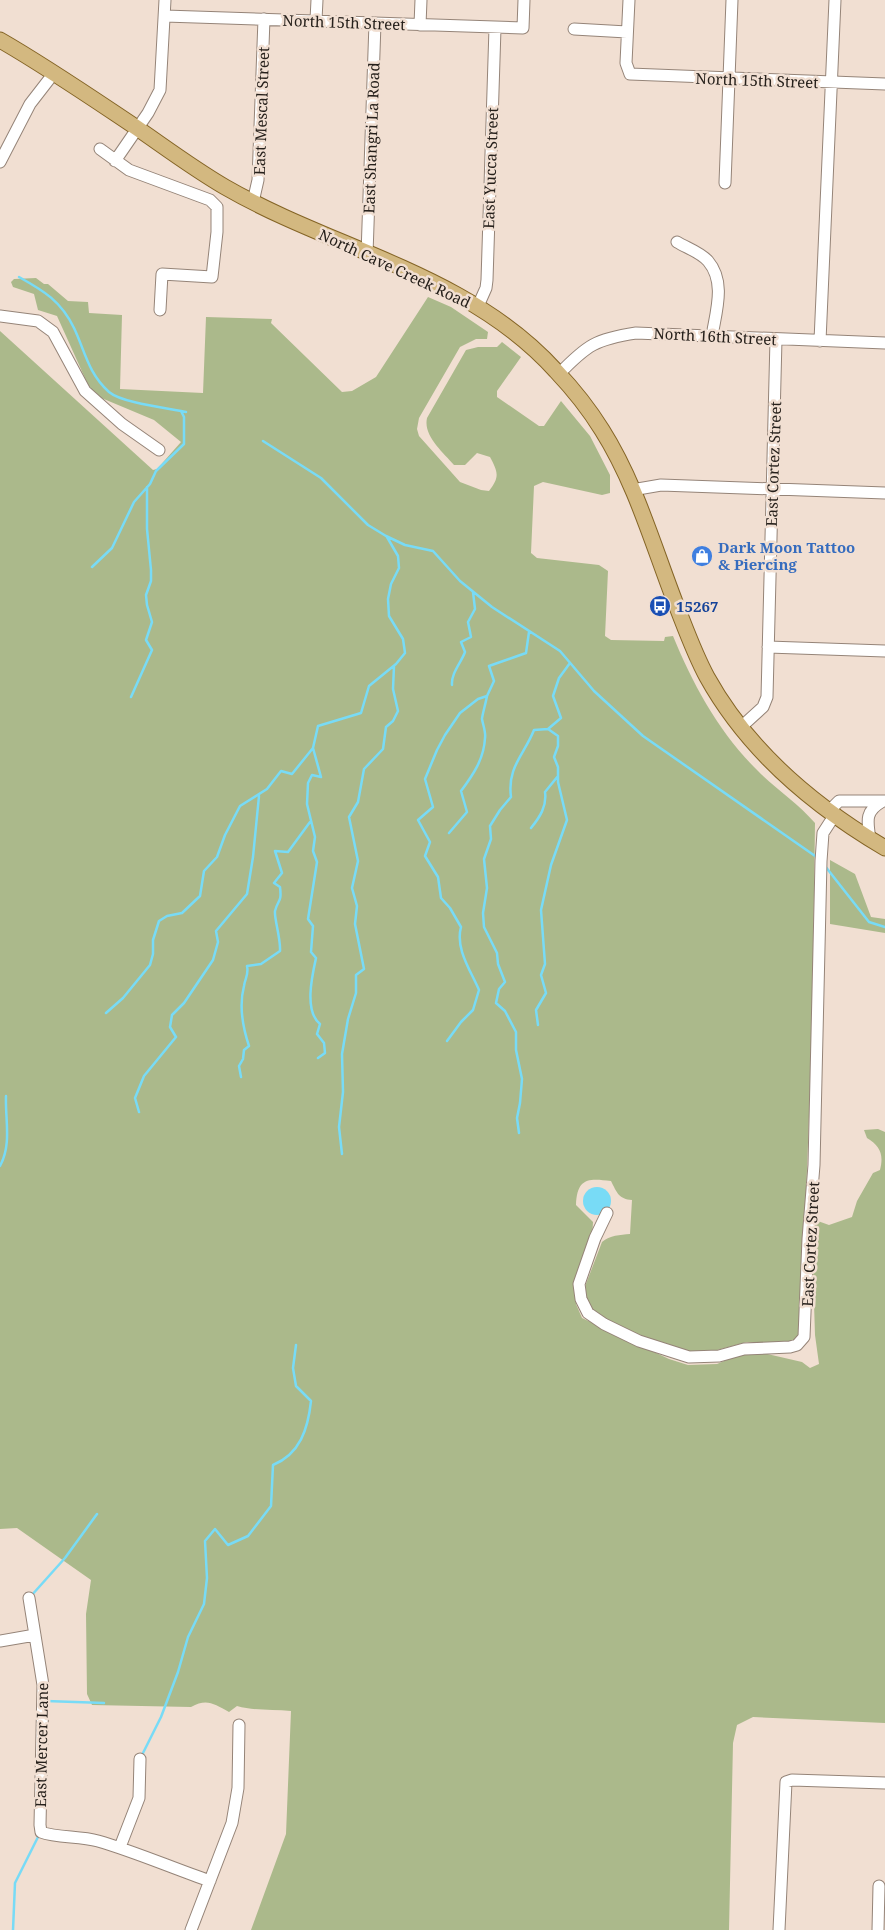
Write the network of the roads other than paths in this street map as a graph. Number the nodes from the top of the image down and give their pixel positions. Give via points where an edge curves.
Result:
1 (165, 0) edge
2 (317, 0) edge
3 (422, 0) edge
4 (524, 0) edge
5 (629, 0) edge
6 (732, 0) edge
7 (835, 0) edge
8 (165, 16) junction
9 (264, 18) junction
10 (316, 20) junction
11 (375, 23) junction
12 (420, 24) junction
13 (495, 28) junction
14 (574, 29) dead end
15 (627, 32) junction
16 (0, 40) edge
17 (54, 74) junction
18 (729, 79) junction
19 (831, 82) junction
20 (885, 84) edge
21 (138, 128) junction
22 (100, 148) dead end
23 (115, 161) junction
24 (0, 162) edge
25 (725, 182) dead end
26 (252, 202) junction
27 (677, 242) dead end
28 (367, 254) junction
29 (478, 306) junction
30 (160, 310) dead end
31 (0, 316) edge
32 (712, 336) junction
33 (776, 339) junction
34 (820, 341) junction
35 (885, 343) edge
36 (559, 374) junction
37 (159, 450) dead end
38 (772, 488) junction
39 (632, 490) junction
40 (885, 493) edge
41 (768, 647) junction
42 (885, 651) edge
43 (740, 728) junction
44 (884, 802) edge
45 (831, 814) junction
46 (870, 839) junction
47 (885, 848) edge
48 (607, 1213) dead end
49 (29, 1598) dead end
50 (35, 1635) junction
51 (0, 1641) edge
52 (239, 1724) dead end
53 (140, 1759) dead end
54 (885, 1783) edge
55 (120, 1847) junction
56 (210, 1881) junction
57 (879, 1886) dead end
58 (191, 1930) edge
59 (779, 1930) edge
60 (878, 1930) edge

1 - 8 street
2 - 10 street
3 - 12 street
4 - 13 street, North 15th Street via 523,28
5 - 15 street
6 - 18 street
7 - 19 street
8 - 9 street, North 15th Street
8 - 21 street via 160,90
9 - 10 street, North 15th Street
9 - 26 street, East Mescal Street via 258,180
10 - 11 street, North 15th Street
11 - 12 street, North 15th Street
11 - 28 street, East Shangri La Road
12 - 13 street, North 15th Street
13 - 29 street, East Yucca Street via 487,280
14 - 15 street
15 - 18 street, North 15th Street via 626,63 630,74
16 - 17 main road, North Cave Creek Road
17 - 21 main road, North Cave Creek Road
17 - 24 street via 30,104
18 - 19 street, North 15th Street
18 - 25 street
19 - 20 street, North 15th Street
19 - 34 street
21 - 23 street
21 - 26 main road, North Cave Creek Road via 199,172
22 - 23 street
23 - 30 street via 129,170 214,203 218,214 212,277 162,274
26 - 28 main road, North Cave Creek Road
27 - 32 street via 708,261 718,282
28 - 29 main road, North Cave Creek Road
29 - 36 main road, North Cave Creek Road via 529,344
31 - 37 street via 38,321 53,332 85,391 122,424
32 - 33 street, North 16th Street
32 - 36 street, North 16th Street via 636,333 612,336 594,343
33 - 34 street, North 16th Street
33 - 38 street, East Cortez Street
34 - 35 street, North 16th Street
36 - 39 main road, North Cave Creek Road via 602,431
38 - 39 street via 660,485
38 - 40 street
38 - 41 street, East Cortez Street
39 - 43 main road, North Cave Creek Road via 694,650 707,677
41 - 42 street
41 - 43 street, East Cortez Street via 766,701
43 - 45 main road, North Cave Creek Road via 770,763
44 - 45 street via 839,801
44 - 46 street via 869,812
45 - 46 main road, North Cave Creek Road
45 - 48 street, East Cortez Street via 823,833 821,861 814,1165 804,1337 790,1347 744,1349 719,1356 689,1357 640,1341 604,1324 588,1313 581,1299 579,1284
46 - 47 main road, North Cave Creek Road
49 - 50 street, East Mercer Lane
50 - 51 street
50 - 55 street, East Mercer Lane via 44,1693 41,1832 84,1837
52 - 56 street via 238,1788 232,1823
53 - 55 street via 139,1798
54 - 59 street via 786,1782
55 - 56 street
56 - 58 street
57 - 60 street

